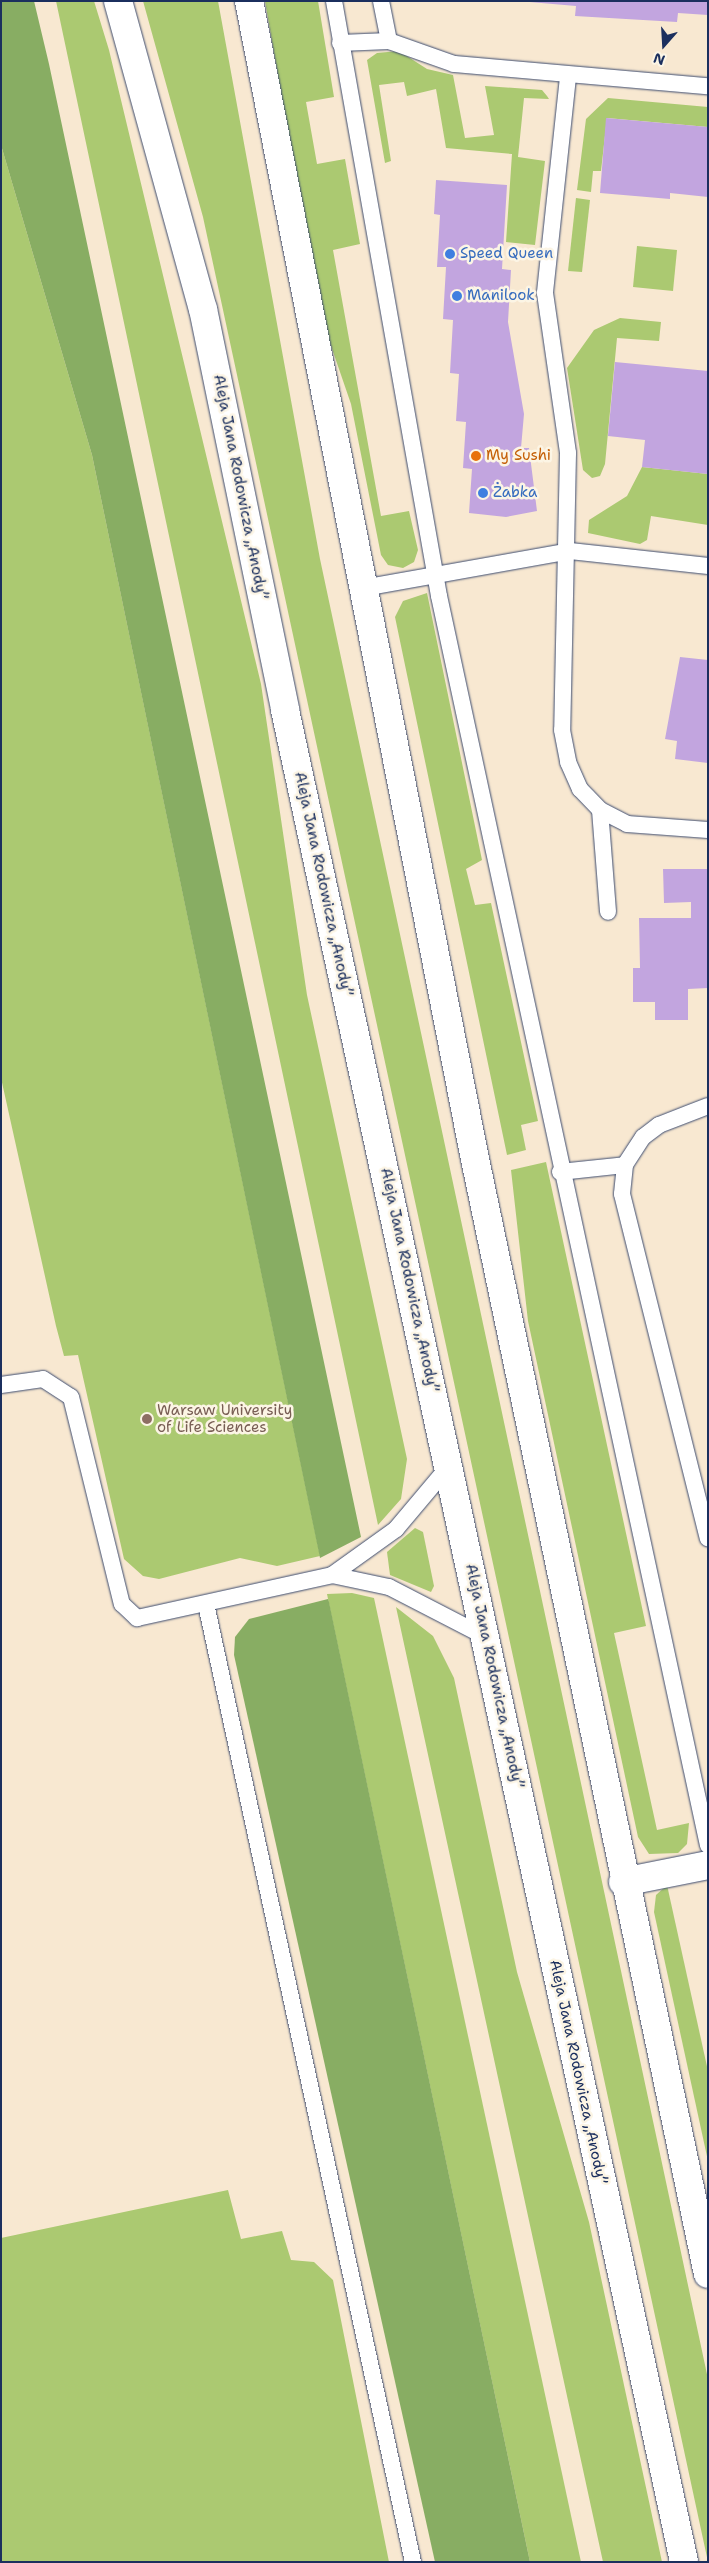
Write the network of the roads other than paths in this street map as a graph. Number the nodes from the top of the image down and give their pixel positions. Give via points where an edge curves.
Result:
1 (118, 1) edge
2 (249, 1) edge
3 (334, 1) edge
4 (381, 1) edge
5 (388, 41) junction
6 (340, 43) junction
7 (568, 77) junction
8 (708, 86) edge
9 (570, 551) junction
10 (708, 566) edge
11 (436, 577) junction
12 (363, 588) junction
13 (600, 810) junction
14 (708, 830) edge
15 (608, 912) dead end
16 (708, 1106) edge
17 (625, 1165) junction
18 (560, 1172) junction
19 (1, 1385) edge
20 (449, 1466) junction
21 (708, 1538) edge
22 (332, 1575) junction
23 (206, 1604) junction
24 (486, 1637) junction
25 (708, 1845) edge
26 (708, 1865) edge
27 (623, 1882) junction
28 (708, 2274) edge
29 (413, 2562) edge
30 (684, 2562) edge

1 - 20 main road, Aleja Jana Rodowicza „Anody” via 203,309 285,710
2 - 12 main road
3 - 6 lane
4 - 5 lane
5 - 6 lane
5 - 7 lane via 431,59
6 - 11 lane
7 - 8 lane
7 - 9 lane via 546,293 568,453
9 - 10 lane
9 - 11 lane
9 - 13 lane via 562,730 568,762 580,789
11 - 12 lane
11 - 18 lane
12 - 27 main road
13 - 14 lane via 627,824
13 - 15 lane
16 - 17 lane via 659,1125 643,1138
17 - 18 lane
17 - 21 lane via 622,1194 627,1223
18 - 25 lane
19 - 23 lane via 43,1380 71,1397 122,1604 128,1613 148,1617
20 - 22 lane via 396,1529
20 - 24 main road, Aleja Jana Rodowicza „Anody”
22 - 23 lane
22 - 24 lane via 389,1587
23 - 29 lane
24 - 30 main road, Aleja Jana Rodowicza „Anody”
26 - 27 main road
27 - 28 main road

